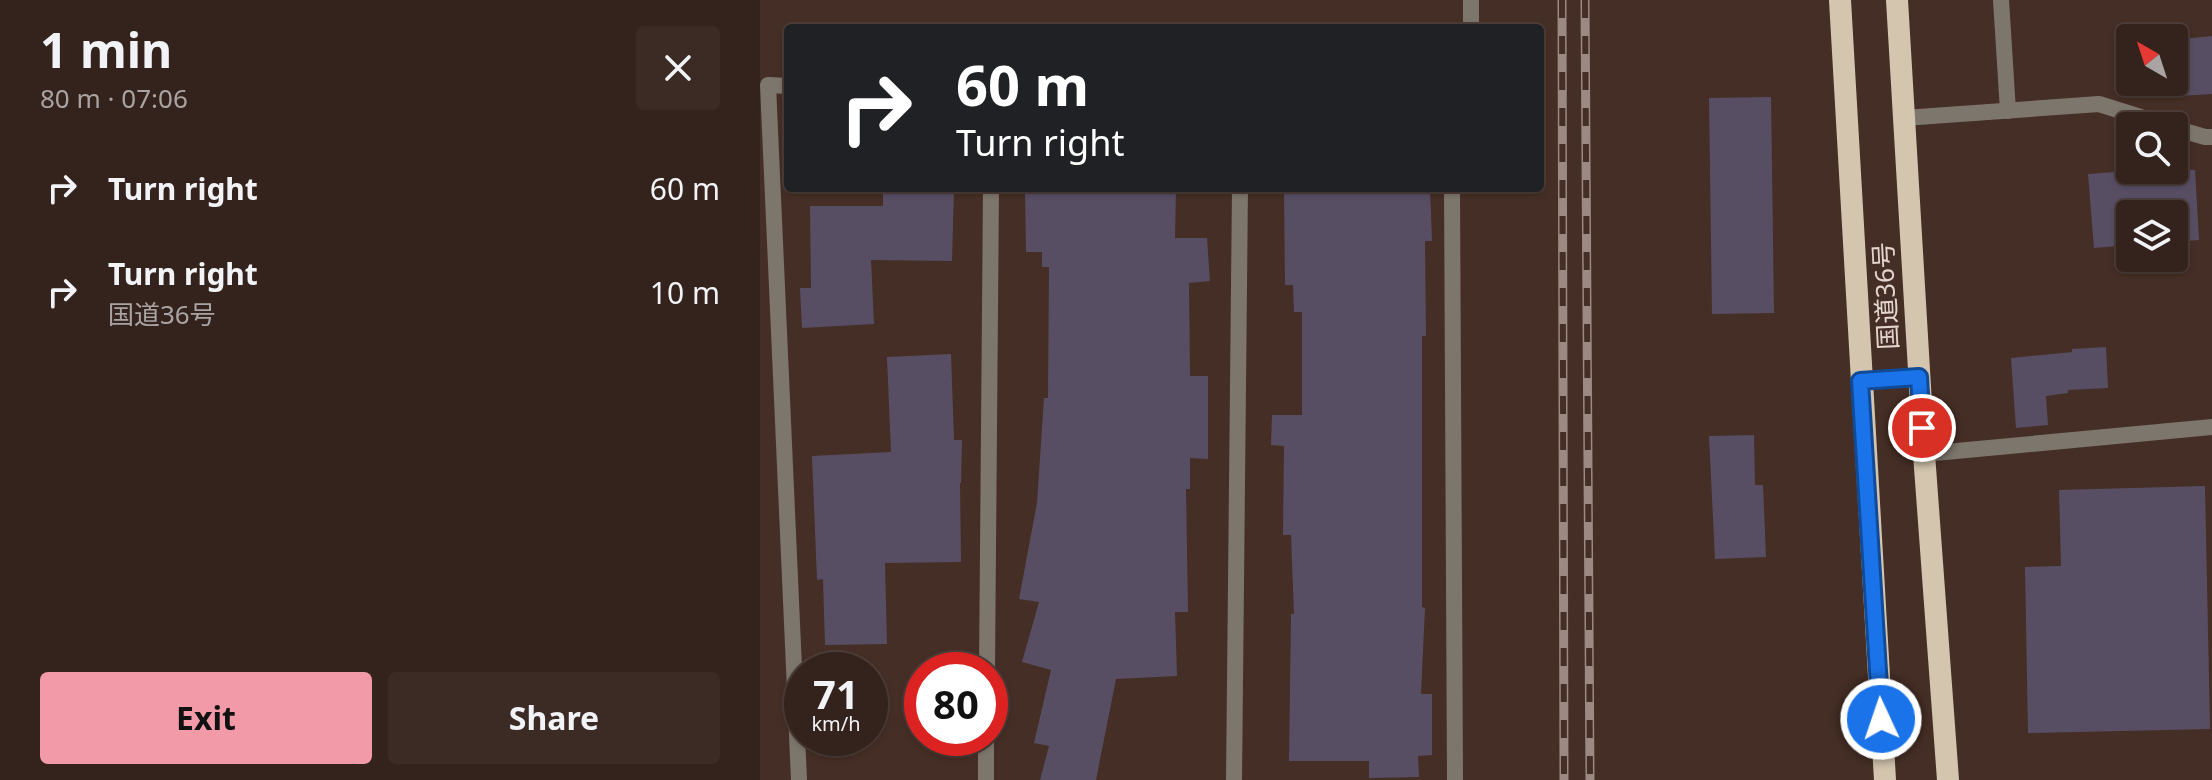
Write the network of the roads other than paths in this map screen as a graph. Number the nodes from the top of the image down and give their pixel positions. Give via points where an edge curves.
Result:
1 (1471, 0) edge
2 (1840, 0) edge
3 (1897, 0) edge
4 (2001, 0) edge
5 (1471, 24) edge
6 (784, 86) edge
7 (2008, 111) junction
8 (2124, 112) edge
9 (1904, 118) junction
10 (2188, 132) edge
11 (2212, 137) edge
12 (991, 192) edge
13 (1240, 192) edge
14 (1452, 192) edge
15 (1919, 377) junction
16 (1860, 381) junction
17 (2212, 427) edge
18 (1924, 454) junction
19 (987, 652) edge
20 (986, 756) edge
21 (799, 780) edge
22 (986, 780) edge
23 (1234, 780) edge
24 (1455, 780) edge
25 (1885, 780) edge
26 (1948, 780) edge

1 - 5 street
2 - 16 highway, 国道36号
3 - 9 highway, 国道36号
4 - 7 street
6 - 21 street via 768,85
7 - 8 street via 2099,104
7 - 9 street
9 - 15 highway, 国道36号
10 - 11 street
12 - 19 street
13 - 23 street
14 - 24 street
15 - 16 street
15 - 18 highway, 国道36号
16 - 25 highway, 国道36号
17 - 18 street
18 - 26 highway, 国道36号
20 - 22 street

